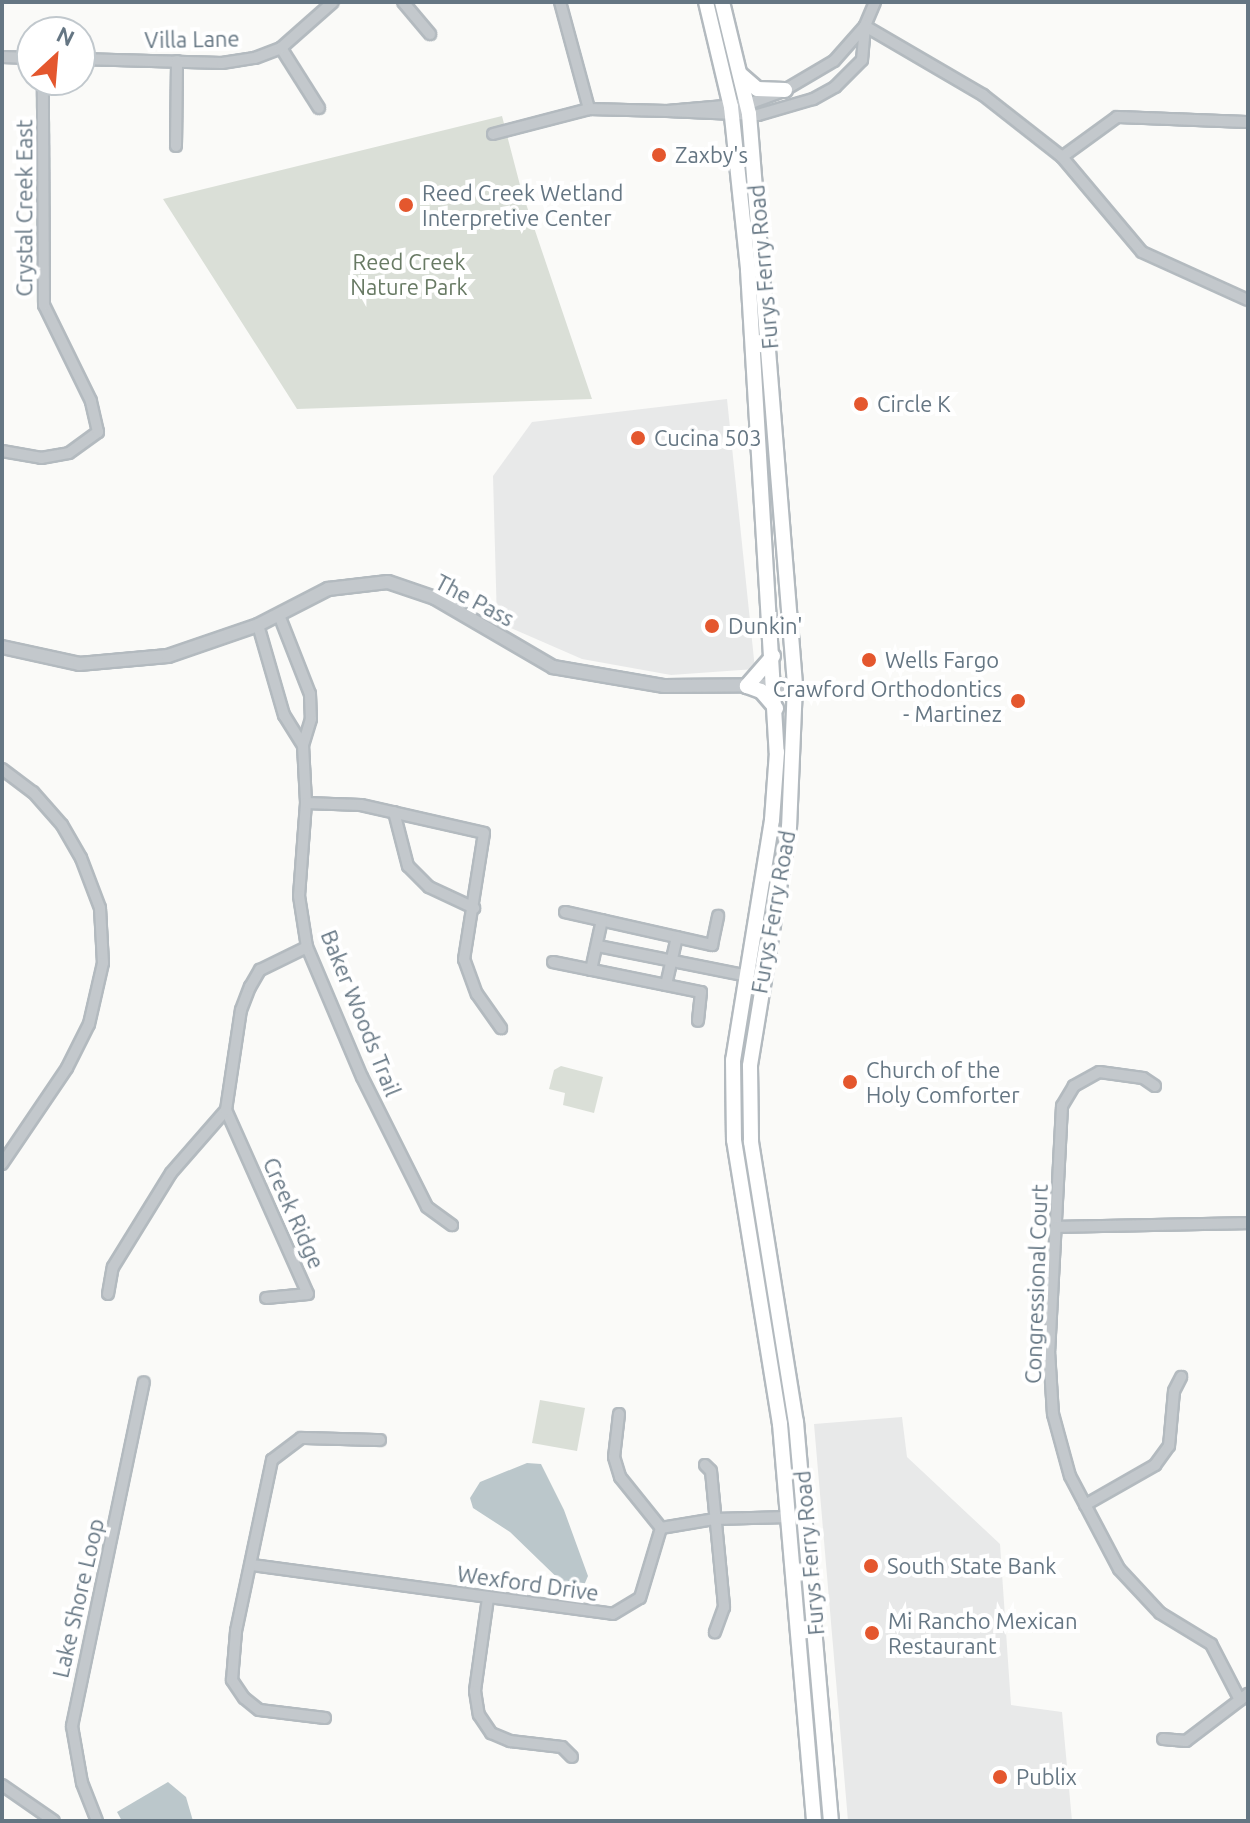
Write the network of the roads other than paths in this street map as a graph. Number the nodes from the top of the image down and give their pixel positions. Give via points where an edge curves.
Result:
1 (333, 2) edge
2 (403, 2) edge
3 (560, 2) edge
4 (706, 2) edge
5 (722, 2) edge
6 (875, 2) edge
7 (865, 26) junction
8 (430, 34) dead end
9 (281, 48) junction
10 (96, 59) edge
11 (177, 61) junction
12 (827, 66) junction
13 (740, 73) junction
14 (840, 82) junction
15 (785, 90) junction
16 (43, 96) edge
17 (319, 108) dead end
18 (589, 109) junction
19 (731, 109) junction
20 (748, 109) junction
21 (1248, 122) edge
22 (493, 134) dead end
23 (176, 146) dead end
24 (1062, 157) junction
25 (1248, 300) edge
26 (773, 394) junction
27 (757, 395) junction
28 (2, 451) edge
29 (279, 615) junction
30 (258, 625) junction
31 (2, 647) edge
32 (773, 655) junction
33 (775, 683) junction
34 (795, 685) junction
35 (747, 686) junction
36 (776, 708) junction
37 (303, 745) junction
38 (2, 769) edge
39 (306, 803) junction
40 (394, 812) junction
41 (474, 908) junction
42 (565, 912) dead end
43 (718, 916) dead end
44 (602, 920) junction
45 (677, 937) junction
46 (598, 946) junction
47 (307, 947) junction
48 (672, 961) junction
49 (553, 962) dead end
50 (591, 970) junction
51 (743, 975) junction
52 (666, 985) junction
53 (698, 1021) dead end
54 (501, 1028) dead end
55 (1155, 1086) dead end
56 (226, 1110) junction
57 (2, 1164) edge
58 (1248, 1223) edge
59 (452, 1225) dead end
60 (1057, 1227) junction
61 (108, 1294) dead end
62 (266, 1298) dead end
63 (1181, 1377) dead end
64 (144, 1382) dead end
65 (619, 1414) dead end
66 (380, 1440) dead end
67 (705, 1465) dead end
68 (1085, 1505) junction
69 (788, 1517) junction
70 (715, 1519) junction
71 (661, 1528) junction
72 (252, 1565) junction
73 (488, 1598) junction
74 (715, 1632) dead end
75 (1244, 1697) edge
76 (325, 1718) dead end
77 (1163, 1739) dead end
78 (572, 1757) dead end
79 (2, 1785) edge
80 (54, 1821) edge
81 (97, 1821) edge
82 (814, 1821) edge
83 (831, 1821) edge

1 - 9 street, Villa Lane
2 - 8 street
3 - 18 street
4 - 19 main road, Furys Ferry Road
5 - 13 main road, Furys Ferry Road
6 - 7 street
7 - 12 street
7 - 14 street via 862,60
7 - 24 street via 983,95
9 - 11 street, Villa Lane via 222,63
9 - 17 street
10 - 11 street, Villa Lane
11 - 23 street
12 - 14 street
12 - 15 street
13 - 15 main road via 757,89
13 - 20 main road, Furys Ferry Road
14 - 20 street via 790,108
15 - 20 street
16 - 28 street, Crystal Creek East via 44,305 91,401 98,432 69,453 41,458
18 - 19 street
18 - 22 street
19 - 20 street
19 - 27 main road, Furys Ferry Road
20 - 26 main road, Furys Ferry Road
21 - 24 street via 1117,117
24 - 25 street via 1142,252
26 - 27 main road
26 - 34 main road, Furys Ferry Road
27 - 32 main road, Furys Ferry Road
29 - 30 street, The Pass
29 - 35 street, The Pass via 328,589 388,582 435,598 553,667 664,686
29 - 37 street, Baker Woods Trail via 310,694 311,719
30 - 31 street, The Pass via 168,656 79,664
30 - 37 street, Baker Woods Trail via 284,715
32 - 33 main road, Furys Ferry Road
32 - 35 main road
33 - 34 street, The Pass
33 - 35 street, The Pass
33 - 36 main road, Furys Ferry Road
34 - 83 main road, Furys Ferry Road via 789,827 760,983 749,1098 761,1224 796,1422
35 - 36 main road via 761,691
36 - 51 main road, Furys Ferry Road via 772,820
37 - 39 street, Baker Woods Trail
38 - 57 street via 33,792 62,825 81,858 100,908 103,963 89,1024 67,1068
39 - 40 street
39 - 47 street, Baker Woods Trail via 299,896
40 - 41 street via 408,866 429,887
40 - 41 street via 484,833
41 - 54 street via 464,959 477,994
42 - 44 street
43 - 45 street via 712,945
44 - 45 street
44 - 46 street
45 - 48 street
46 - 48 street
46 - 50 street
47 - 56 street via 260,970 250,987 241,1010
47 - 59 street, Baker Woods Trail via 362,1077 427,1207
48 - 51 street
48 - 52 street
49 - 50 street
50 - 52 street
51 - 69 main road, Furys Ferry Road via 732,1079 734,1140 780,1424
52 - 53 street via 701,992
55 - 60 street, Congressional Court via 1143,1078 1099,1072 1074,1086 1062,1106
56 - 61 street via 171,1173 113,1267
56 - 62 street, Creek Ridge via 308,1294
58 - 60 street
60 - 68 street, Congressional Court via 1049,1351 1053,1414 1070,1476
63 - 68 street via 1174,1391 1169,1446 1155,1465
64 - 81 street, Lake Shore Loop via 72,1726 82,1783
65 - 71 street via 614,1457 620,1477
66 - 72 street via 301,1438 285,1447 272,1460
67 - 70 street via 711,1471
68 - 75 street, Congressional Court via 1119,1569 1160,1613 1211,1644
69 - 70 street
69 - 82 main road, Furys Ferry Road
70 - 71 street
70 - 74 street via 724,1607
71 - 73 street, Wexford Drive via 640,1598 625,1612 590,1615
72 - 73 street, Wexford Drive
72 - 76 street via 236,1631 232,1680 259,1710
73 - 78 street via 475,1691 479,1715 491,1733 510,1741 562,1747
75 - 77 street via 1186,1741
79 - 80 street

